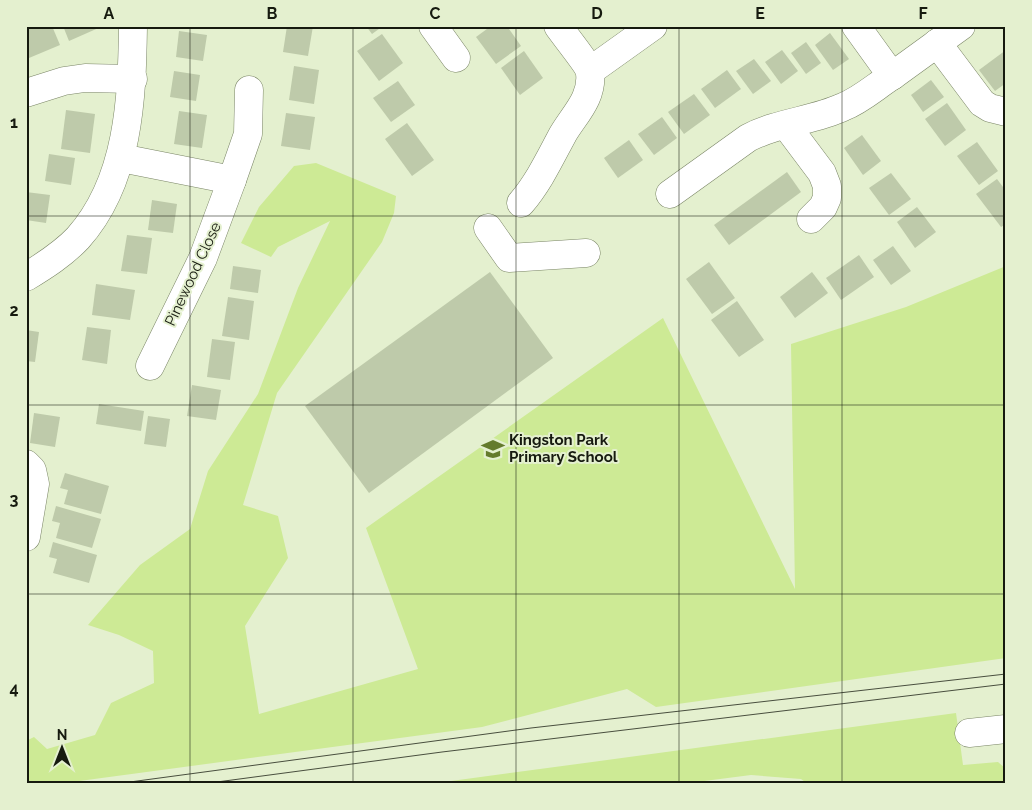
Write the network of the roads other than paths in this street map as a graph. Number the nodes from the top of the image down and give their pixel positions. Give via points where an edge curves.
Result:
1 (133, 26) edge
2 (433, 26) edge
3 (558, 26) edge
4 (653, 26) edge
5 (856, 26) edge
6 (960, 26) edge
7 (938, 43) junction
8 (456, 58) dead end
9 (590, 71) junction
10 (892, 76) junction
11 (133, 79) junction
12 (249, 90) dead end
13 (26, 93) edge
14 (1006, 112) edge
15 (786, 125) junction
16 (121, 158) junction
17 (232, 180) junction
18 (670, 194) dead end
19 (521, 202) dead end
20 (811, 219) dead end
21 (488, 228) dead end
22 (586, 254) dead end
23 (26, 277) edge
24 (150, 366) dead end
25 (26, 464) edge
26 (26, 537) edge
27 (1006, 729) edge
28 (969, 733) dead end

1 - 11 street
2 - 8 street
3 - 9 street
4 - 9 street
5 - 10 street
6 - 7 street
7 - 10 street
7 - 14 street via 982,103
9 - 19 street via 590,86 578,115
10 - 15 street via 844,107
11 - 13 street via 85,78
11 - 16 street
12 - 17 street, Pinewood Close via 248,134
15 - 18 street via 762,130 748,138
15 - 20 street via 822,173 827,186 823,208
16 - 17 street
16 - 23 street via 97,214 77,239 52,261
17 - 24 street, Pinewood Close via 203,258
21 - 22 street via 510,258
25 - 26 street via 32,470 35,484
27 - 28 street

